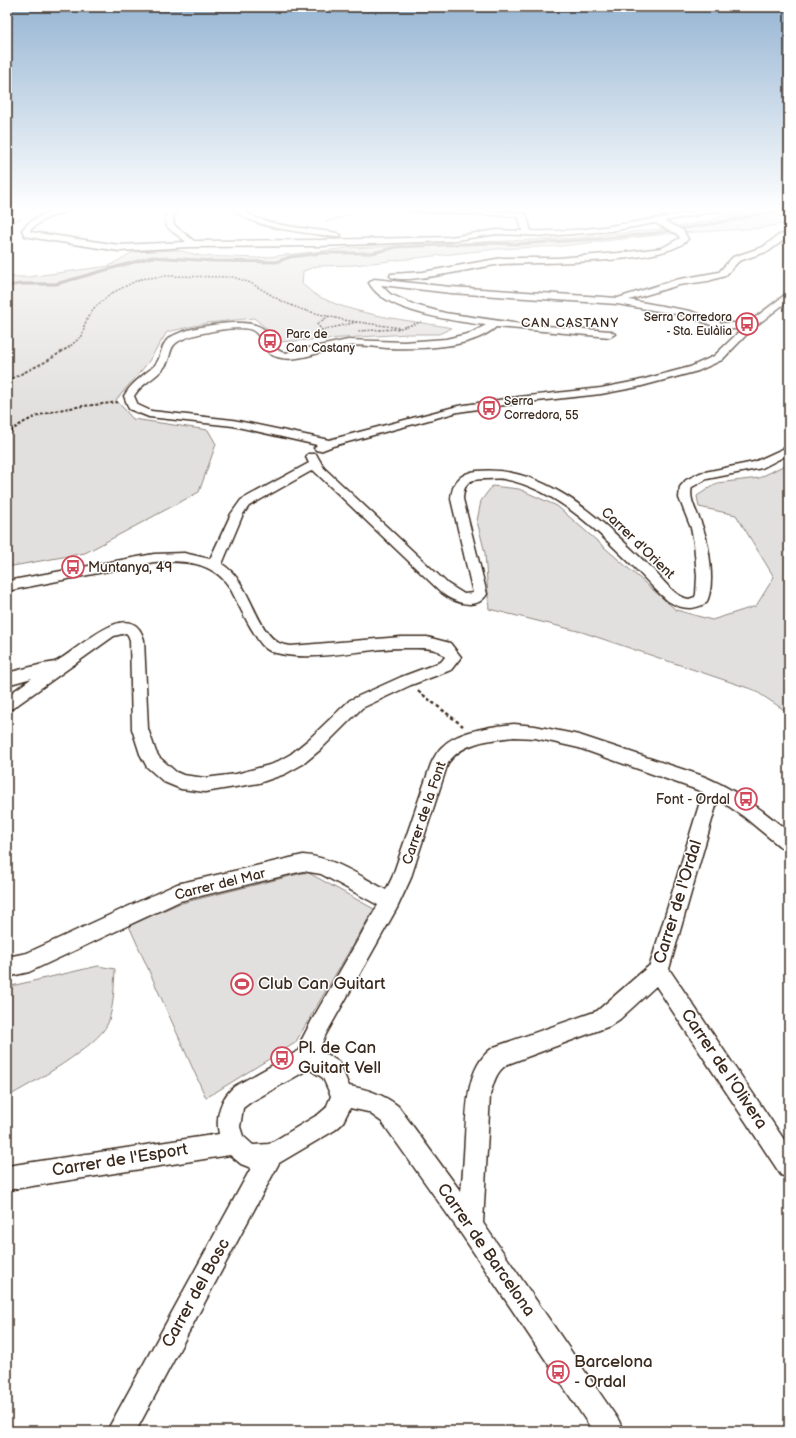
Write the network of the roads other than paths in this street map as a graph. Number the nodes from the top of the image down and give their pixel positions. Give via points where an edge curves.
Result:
1 (386, 276) edge
2 (715, 276) edge
3 (374, 282) junction
4 (789, 296) edge
5 (617, 302) junction
6 (492, 324) junction
7 (721, 326) junction
8 (750, 326) junction
9 (610, 334) dead end
10 (736, 339) junction
11 (300, 438) junction
12 (329, 444) junction
13 (789, 449) edge
14 (314, 461) junction
15 (214, 566) junction
16 (7, 586) edge
17 (63, 665) junction
18 (7, 679) edge
19 (7, 704) edge
20 (713, 788) junction
21 (789, 843) edge
22 (390, 902) junction
23 (7, 967) edge
24 (658, 971) junction
25 (309, 1057) junction
26 (342, 1096) junction
27 (233, 1143) junction
28 (271, 1155) junction
29 (789, 1166) edge
30 (7, 1178) edge
31 (471, 1226) junction
32 (121, 1431) edge
33 (609, 1431) edge

1 - 3 street via 376,278
2 - 5 street via 678,282
3 - 5 street
3 - 6 street via 380,292 410,306
4 - 8 street
5 - 7 street via 690,314
6 - 9 street
6 - 11 street via 481,334 457,340 403,345 347,344 285,356 270,351 260,332 252,327 194,331 180,335 171,342 160,366 132,390 129,396 133,407 149,414 233,423
7 - 8 street
7 - 10 street
8 - 10 street
10 - 12 street via 725,352 709,363 638,384 588,393 458,409
11 - 12 street
11 - 14 street, Carrer d'Orient
12 - 14 street via 319,449
13 - 14 street, Carrer d'Orient via 758,465 700,478 686,487 684,492 700,538 704,589 701,600 690,604 678,602 599,525 557,496 530,482 490,474 468,477 457,487 457,499 480,594 472,600 455,596 443,588 319,470
14 - 15 street via 245,503 237,514
15 - 16 street via 194,557 171,556
15 - 17 street via 234,582 265,639 281,650 312,651 413,642 448,649 452,654 451,661 446,666 356,704 314,745 279,769 236,781 204,785 181,782 170,777 148,754 140,729 137,640 134,630 114,629
17 - 18 street
17 - 19 street
20 - 21 street, Carrer de la Font via 748,809
20 - 22 street, Carrer de la Font via 553,735 515,730 476,737 450,747 444,754 408,861
20 - 24 street, Carrer de l'Ordal
22 - 23 street, Carrer del Mar via 327,868 303,863 177,893 29,962
22 - 25 street, Carrer de la Font via 319,1027 312,1041
24 - 29 street, Carrer de l'Olivera
24 - 31 street, Carrer de l'Ordal via 603,1019 508,1052 494,1060 484,1078 479,1095
25 - 26 street via 331,1070
25 - 27 street via 234,1101 229,1128
26 - 28 street via 334,1116
26 - 31 street, Carrer de Barcelona via 379,1104 390,1114
27 - 28 street via 249,1156
27 - 30 street, Carrer de l'Esport
28 - 32 street, Carrer del Bosc
31 - 33 street, Carrer de Barcelona

